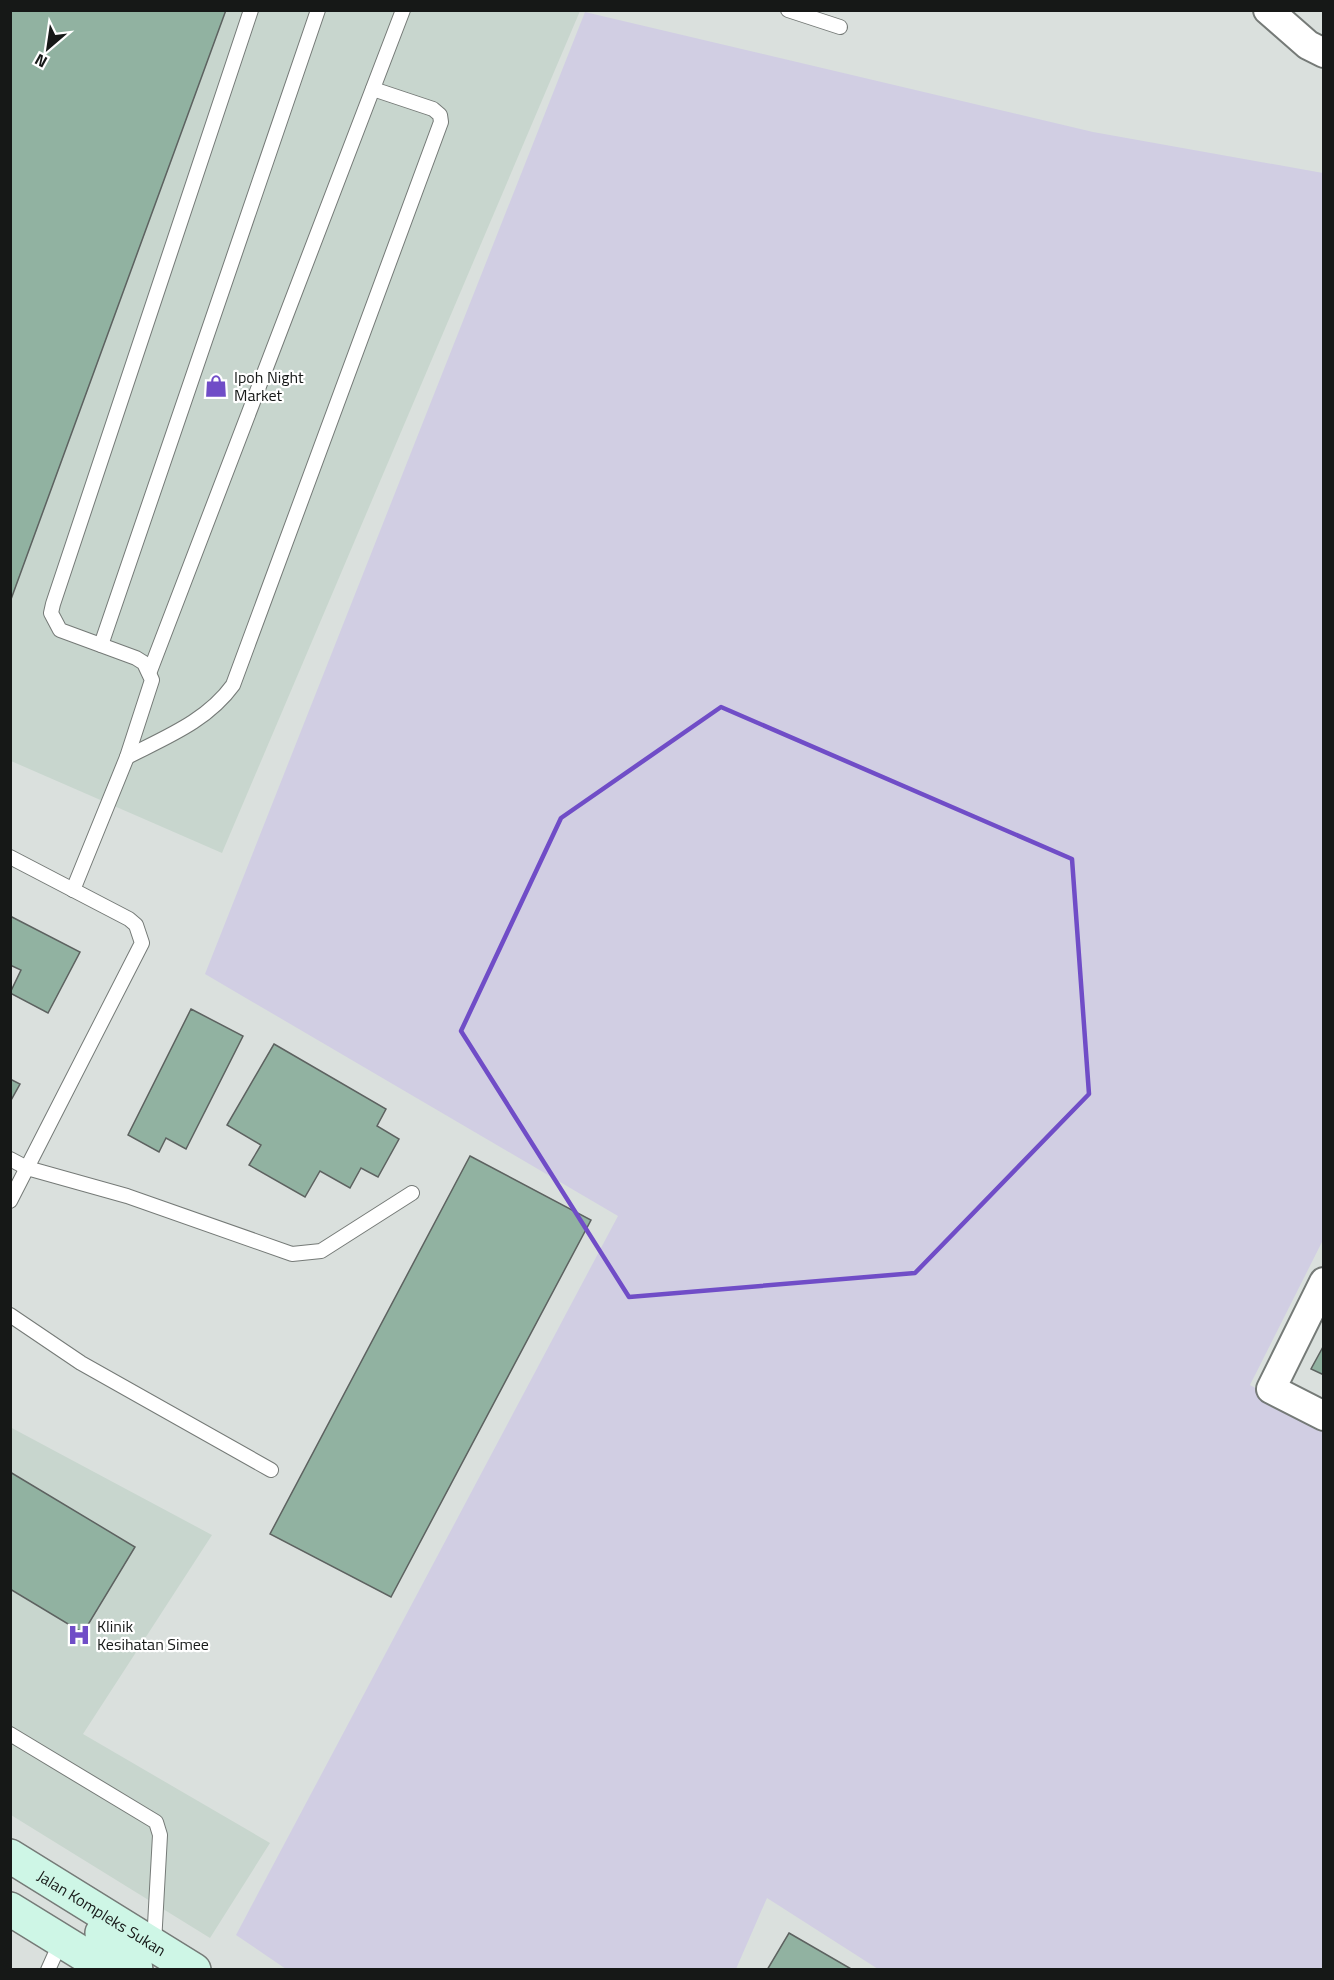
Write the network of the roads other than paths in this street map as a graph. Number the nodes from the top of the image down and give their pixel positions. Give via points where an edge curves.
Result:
1 (251, 10) edge
2 (318, 10) edge
3 (403, 10) edge
4 (788, 10) edge
5 (1268, 10) edge
6 (840, 27) dead end
7 (1323, 53) edge
8 (373, 88) junction
9 (101, 645) junction
10 (150, 671) junction
11 (127, 757) junction
12 (10, 857) edge
13 (73, 890) junction
14 (10, 1159) edge
15 (27, 1168) junction
16 (412, 1192) dead end
17 (10, 1201) edge
18 (1323, 1282) edge
19 (10, 1315) edge
20 (1323, 1416) edge
21 (271, 1470) dead end
22 (10, 1734) edge
23 (10, 1856) edge
24 (10, 1873) edge
25 (10, 1909) edge
26 (54, 1955) edge
27 (145, 1957) edge
28 (109, 1970) edge
29 (194, 1970) edge

1 - 9 lane via 52,604 51,613 60,630
2 - 9 lane
3 - 8 lane
4 - 6 lane
5 - 7 street
8 - 10 lane
8 - 11 lane via 440,115 429,155 233,685 204,716
9 - 10 lane via 136,658
10 - 11 lane via 151,690
11 - 13 lane
12 - 13 lane
13 - 15 lane via 129,919 136,925 142,943
14 - 15 lane
15 - 16 lane via 127,1196 292,1254 321,1251
15 - 17 lane
18 - 20 street via 1271,1389
19 - 21 lane via 81,1363
22 - 27 lane via 156,1822 160,1835
23 - 27 main road, Jalan Kompleks Sukan
24 - 27 main road via 128,1950 135,1960
25 - 26 main road
26 - 28 main road
27 - 29 main road, Jalan Kompleks Sukan

